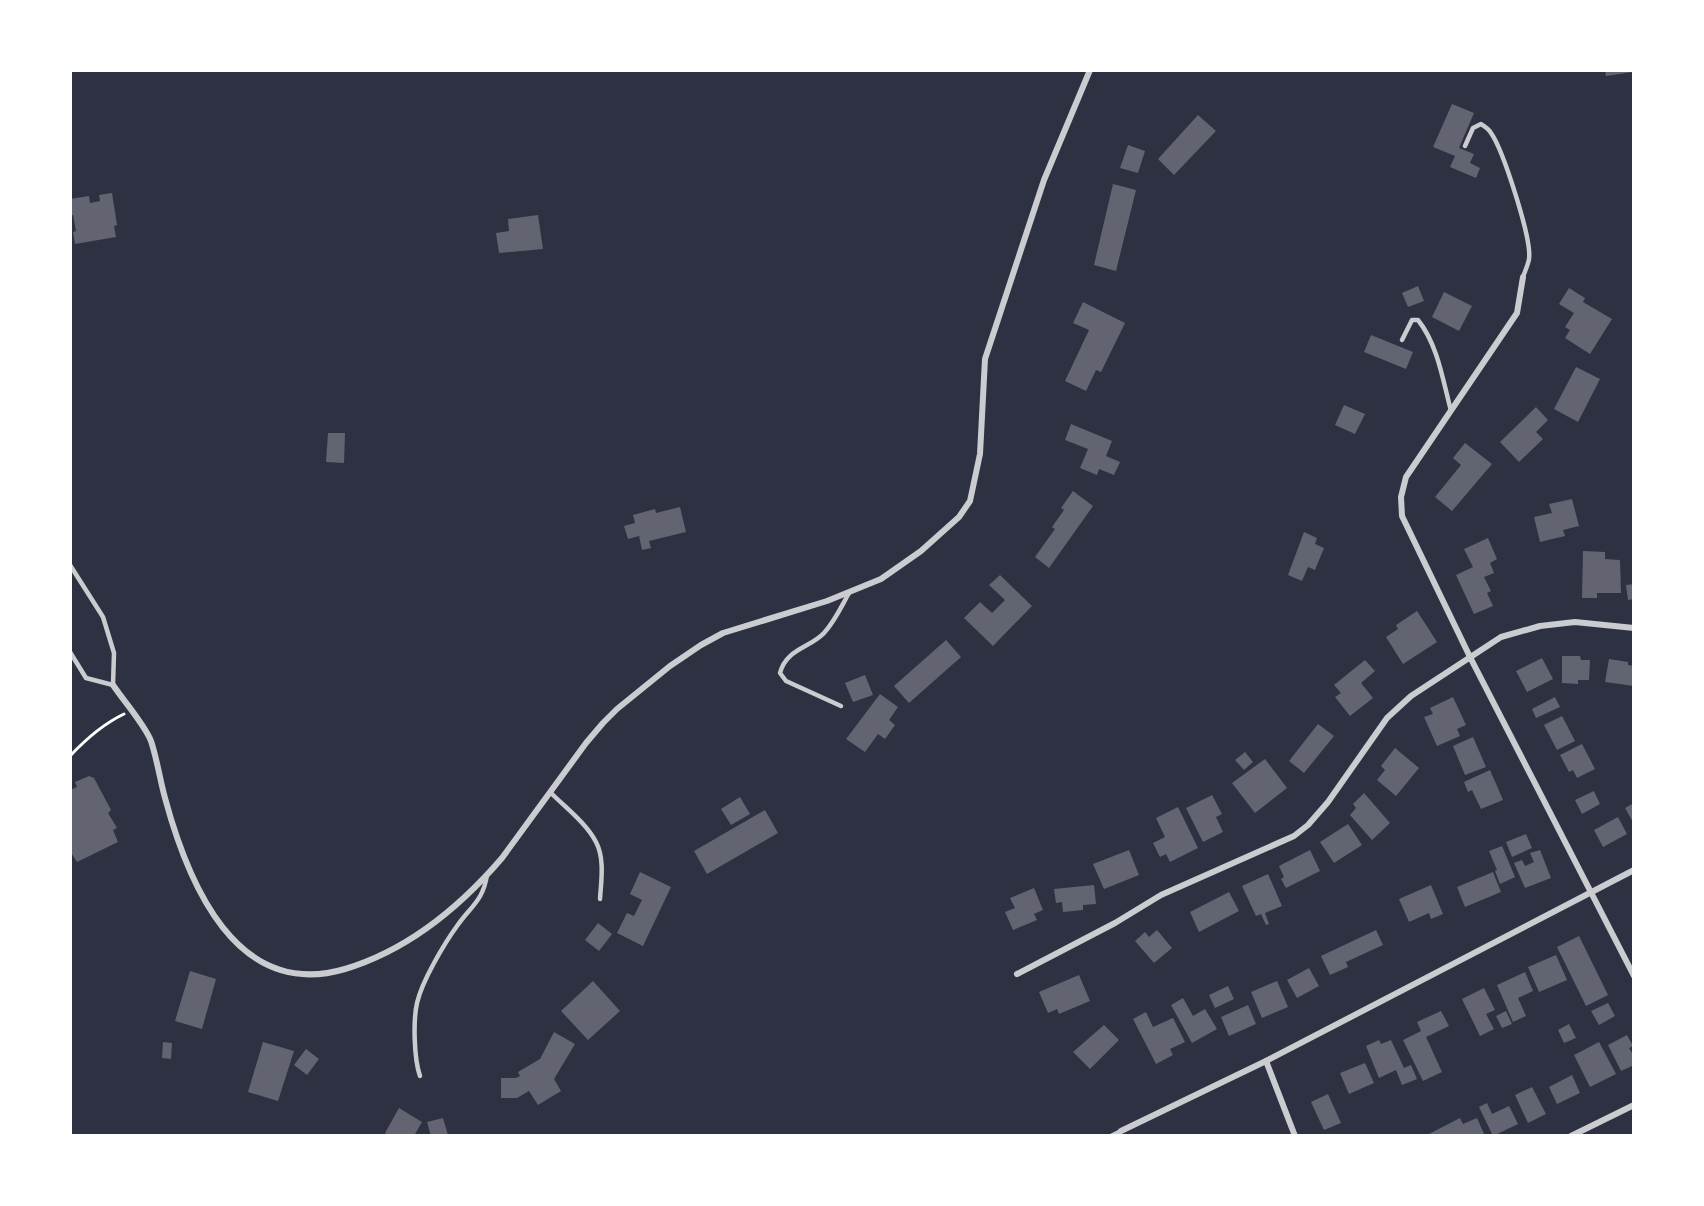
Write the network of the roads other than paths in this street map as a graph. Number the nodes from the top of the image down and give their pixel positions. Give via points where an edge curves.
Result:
1 (1090, 70) edge
2 (1465, 146) dead end
3 (1523, 277) joint
4 (1402, 340) dead end
5 (1450, 411) junction
6 (70, 565) edge
7 (849, 593) junction
8 (1634, 628) edge
9 (70, 652) edge
10 (1470, 657) junction
11 (113, 685) junction
12 (841, 706) dead end
13 (551, 793) junction
14 (1634, 870) edge
15 (487, 875) junction
16 (1590, 891) junction
17 (600, 899) dead end
18 (1017, 974) dead end
19 (1634, 976) edge
20 (1266, 1061) junction
21 (420, 1076) dead end
22 (1634, 1104) edge
23 (1121, 1131) joint
24 (1111, 1136) edge
25 (1295, 1136) edge
26 (1571, 1136) edge

1 - 7 street via 1044,180 985,359 980,454 970,501 959,518 921,551 881,579
2 - 3 lane via 1473,128 1481,124 1491,132 1518,201 1529,258
3 - 5 street via 1517,313
4 - 5 lane via 1412,320 1418,320 1431,344
5 - 10 street via 1406,477 1402,516
6 - 11 lane via 103,617 114,653
7 - 12 lane via 822,635 792,654 780,673 786,681
7 - 13 street via 723,633 677,660 603,723
8 - 10 street via 1575,622 1540,626 1501,637
9 - 11 lane via 86,678
10 - 16 street
10 - 18 street via 1411,696 1387,718 1328,802 1294,836 1161,895
11 - 15 street via 150,739 176,833 206,901 237,944 260,962 278,970 319,975 377,958 429,926
13 - 15 street
13 - 17 lane via 597,843 602,868
14 - 16 street
15 - 21 lane via 485,892 457,926 417,1003 415,1044
16 - 19 street
16 - 20 street
20 - 23 street
20 - 25 street
22 - 26 street
23 - 24 lane

